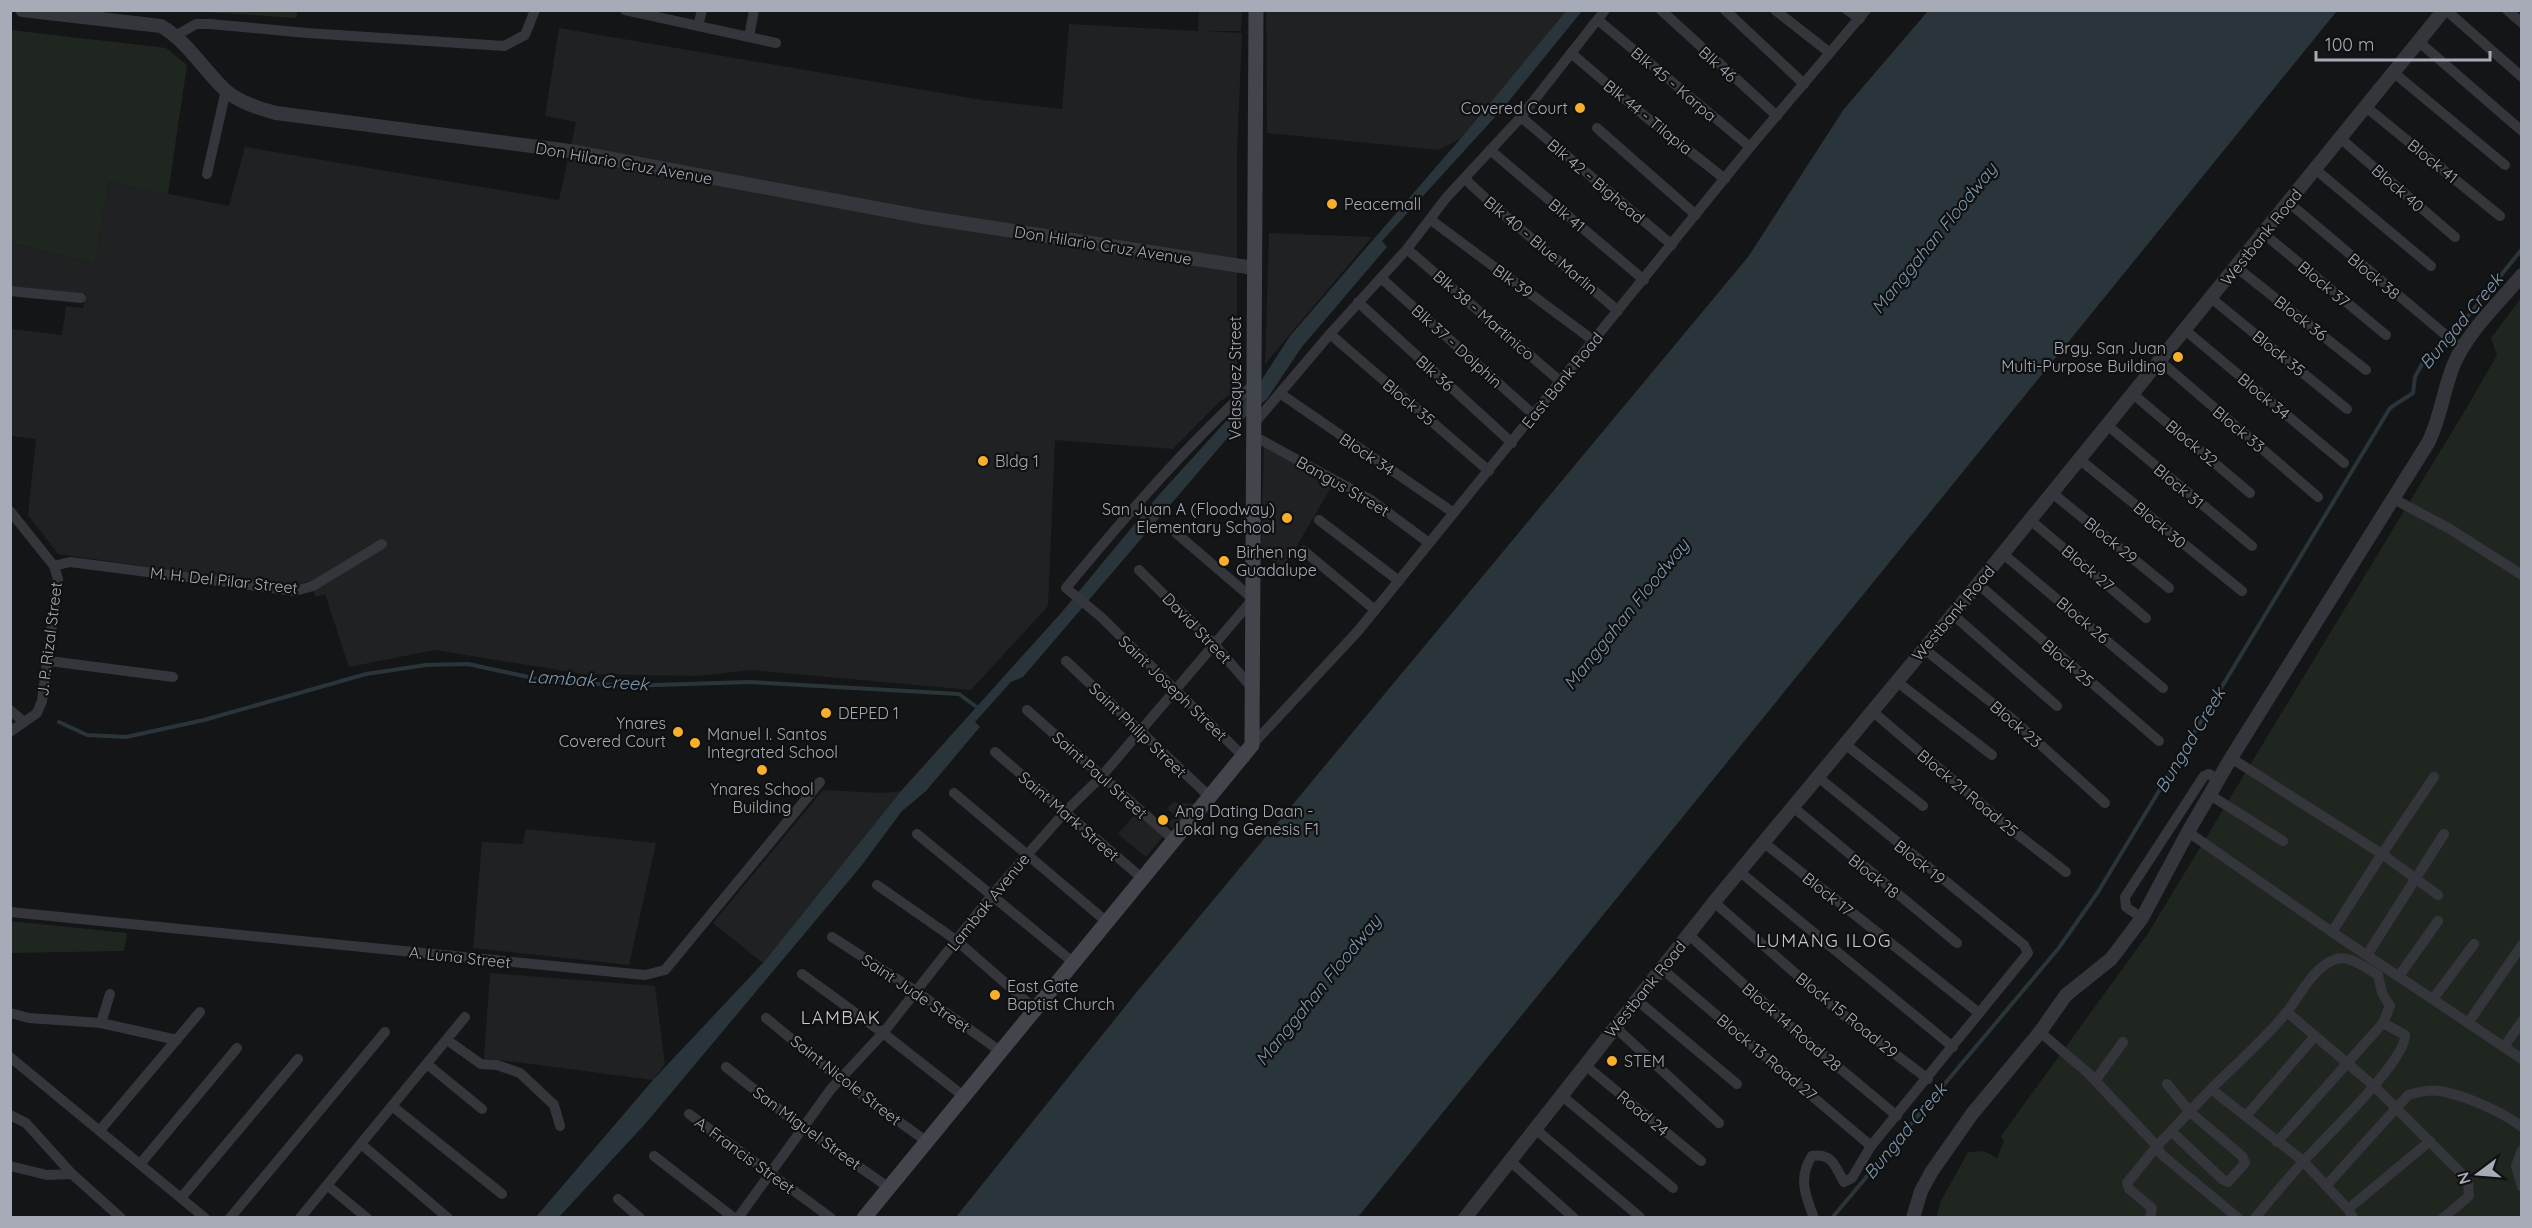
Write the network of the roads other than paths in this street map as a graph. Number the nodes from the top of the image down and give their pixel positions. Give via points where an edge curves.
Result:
1 (22, 10) edge
2 (535, 10) edge
3 (625, 10) edge
4 (702, 10) edge
5 (754, 10) edge
6 (1256, 10) edge
7 (1605, 10) edge
8 (1661, 10) edge
9 (1725, 10) edge
10 (1775, 10) edge
11 (1847, 10) edge
12 (2445, 10) edge
13 (2507, 10) edge
14 (654, 14) edge
15 (1863, 15) edge
16 (1598, 20) junction
17 (2522, 23) edge
18 (698, 26) junction
19 (177, 35) junction
20 (749, 38) junction
21 (2418, 41) junction
22 (776, 43) dead end
23 (1830, 52) junction
24 (1571, 53) junction
25 (2393, 72) junction
26 (2522, 77) edge
27 (1804, 84) junction
28 (226, 90) junction
29 (2366, 107) junction
30 (1777, 116) junction
31 (1521, 117) junction
32 (1597, 128) dead end
33 (2522, 131) edge
34 (2340, 138) junction
35 (1750, 147) junction
36 (1491, 150) junction
37 (2505, 165) dead end
38 (2315, 169) junction
39 (207, 174) dead end
40 (1465, 179) junction
41 (1725, 179) junction
42 (2289, 202) junction
43 (1696, 215) junction
44 (2500, 216) dead end
45 (1431, 220) junction
46 (2263, 233) junction
47 (2456, 237) dead end
48 (1672, 245) junction
49 (1407, 249) junction
50 (2431, 266) dead end
51 (2236, 267) junction
52 (1254, 268) junction
53 (2522, 275) edge
54 (1381, 278) junction
55 (1644, 280) junction
56 (10, 291) edge
57 (81, 298) dead end
58 (2211, 298) junction
59 (1358, 302) junction
60 (1618, 311) junction
61 (2185, 330) junction
62 (1330, 334) junction
63 (2386, 334) dead end
64 (1594, 341) junction
65 (2458, 345) junction
66 (2160, 361) junction
67 (2366, 370) dead end
68 (1561, 382) junction
69 (1252, 386) junction
70 (2133, 393) junction
71 (1281, 394) junction
72 (2347, 408) dead end
73 (1534, 415) junction
74 (2106, 425) junction
75 (1252, 431) junction
76 (1512, 443) junction
77 (2079, 459) junction
78 (2344, 463) dead end
79 (1489, 471) junction
80 (2051, 492) junction
81 (2250, 493) dead end
82 (2318, 497) dead end
83 (2394, 499) junction
84 (10, 511) edge
85 (1454, 513) junction
86 (2029, 519) junction
87 (1319, 520) dead end
88 (1176, 533) dead end
89 (1430, 543) junction
90 (382, 544) dead end
91 (2252, 546) dead end
92 (1304, 551) dead end
93 (2002, 553) junction
94 (54, 567) junction
95 (1139, 570) dead end
96 (2522, 575) edge
97 (1399, 581) junction
98 (1978, 584) junction
99 (2169, 588) dead end
100 (2242, 591) dead end
101 (1253, 599) junction
102 (1375, 610) junction
103 (1951, 613) junction
104 (2146, 618) dead end
105 (1213, 643) junction
106 (1923, 648) junction
107 (49, 660) junction
108 (1066, 660) dead end
109 (173, 677) dead end
110 (1896, 681) junction
111 (1175, 688) junction
112 (1252, 688) junction
113 (2163, 688) dead end
114 (2057, 706) dead end
115 (10, 710) edge
116 (1027, 710) dead end
117 (1872, 711) junction
118 (24, 722) junction
119 (1138, 730) junction
120 (10, 732) edge
121 (2159, 741) dead end
122 (1845, 744) junction
123 (995, 752) dead end
124 (1249, 752) junction
125 (1992, 756) dead end
126 (2231, 758) junction
127 (1101, 777) junction
128 (1818, 777) junction
129 (2434, 777) dead end
130 (2219, 780) junction
131 (820, 782) dead end
132 (954, 793) dead end
133 (2210, 795) junction
134 (1211, 798) junction
135 (2105, 803) dead end
136 (1923, 806) dead end
137 (1793, 807) junction
138 (1064, 813) junction
139 (2188, 832) junction
140 (916, 834) dead end
141 (2444, 834) dead end
142 (1174, 840) junction
143 (2283, 841) dead end
144 (1763, 842) junction
145 (2382, 854) junction
146 (1026, 855) junction
147 (1740, 872) junction
148 (2066, 872) dead end
149 (2416, 878) junction
150 (1143, 879) junction
151 (877, 885) dead end
152 (992, 895) junction
153 (2438, 895) dead end
154 (1714, 902) junction
155 (10, 912) edge
156 (2142, 918) junction
157 (2438, 921) dead end
158 (1107, 922) junction
159 (2332, 932) junction
160 (1689, 935) junction
161 (832, 937) dead end
162 (956, 940) junction
163 (1957, 943) dead end
164 (2474, 944) dead end
165 (2522, 945) edge
166 (2367, 955) junction
167 (1074, 963) junction
168 (1662, 969) junction
169 (802, 974) dead end
170 (2399, 976) junction
171 (917, 992) junction
172 (110, 994) dead end
173 (2433, 999) junction
174 (1638, 1001) junction
175 (1035, 1009) junction
176 (200, 1012) dead end
177 (2287, 1012) junction
178 (10, 1013) edge
179 (1979, 1013) junction
180 (465, 1017) dead end
181 (766, 1018) dead end
182 (2522, 1021) edge
183 (101, 1023) junction
184 (2383, 1023) junction
185 (2468, 1023) junction
186 (1615, 1027) junction
187 (385, 1032) dead end
188 (2040, 1032) junction
189 (883, 1033) junction
190 (2315, 1036) junction
191 (177, 1040) junction
192 (447, 1040) junction
193 (2123, 1042) dead end
194 (1953, 1047) junction
195 (2504, 1047) junction
196 (237, 1048) dead end
197 (1000, 1051) junction
198 (10, 1057) edge
199 (298, 1059) dead end
200 (2522, 1059) edge
201 (2349, 1063) junction
202 (427, 1064) junction
203 (1585, 1065) junction
204 (726, 1067) dead end
205 (840, 1079) junction
206 (1928, 1079) junction
207 (2096, 1081) junction
208 (1737, 1084) dead end
209 (2167, 1084) dead end
210 (2374, 1086) junction
211 (2211, 1089) junction
212 (962, 1095) junction
213 (1561, 1095) junction
214 (392, 1106) junction
215 (2396, 1108) junction
216 (482, 1109) dead end
217 (2190, 1112) junction
218 (689, 1113) dead end
219 (10, 1115) edge
220 (1897, 1116) junction
221 (2246, 1116) junction
222 (1719, 1123) dead end
223 (560, 1126) dead end
224 (2522, 1127) edge
225 (804, 1128) junction
226 (1534, 1128) junction
227 (101, 1129) junction
228 (2172, 1132) junction
229 (926, 1141) junction
230 (2277, 1142) junction
231 (2430, 1142) junction
232 (361, 1144) junction
233 (1871, 1146) junction
234 (2157, 1146) junction
235 (2522, 1150) edge
236 (654, 1156) dead end
237 (1510, 1161) junction
238 (1701, 1161) dead end
239 (2303, 1161) junction
240 (141, 1164) junction
241 (10, 1166) edge
242 (771, 1172) junction
243 (72, 1174) junction
244 (327, 1185) junction
245 (2326, 1186) junction
246 (888, 1187) junction
247 (2522, 1187) edge
248 (1673, 1188) dead end
249 (502, 1194) dead end
250 (181, 1197) junction
251 (618, 1199) dead end
252 (2351, 1213) edge
253 (1466, 1217) edge
254 (1640, 1217) edge
255 (122, 1218) edge
256 (205, 1218) edge
257 (230, 1218) edge
258 (300, 1218) edge
259 (368, 1218) edge
260 (448, 1218) edge
261 (640, 1218) edge
262 (736, 1218) edge
263 (831, 1218) edge
264 (864, 1218) edge
265 (1574, 1218) edge
266 (1814, 1218) edge
267 (1913, 1218) edge
268 (2150, 1218) edge
269 (2238, 1218) edge
270 (2255, 1218) edge
271 (2443, 1218) edge

1 - 19 street, Don Hilario Cruz Avenue via 161,26
2 - 19 street via 525,35 504,46 210,24 196,24
3 - 14 street
4 - 18 street
5 - 20 street
6 - 52 main road, Velasquez Street
7 - 16 street
8 - 30 street, Blk 46
9 - 27 street
10 - 23 street
11 - 15 street
12 - 21 street, Westbank Road
12 - 26 street
13 - 17 street
14 - 18 street
15 - 23 street, East Bank Road
16 - 24 street
16 - 35 street, Blk 45 - Karpa
18 - 20 street
19 - 28 street, Don Hilario Cruz Avenue
20 - 22 street
21 - 25 street, Westbank Road
21 - 33 street
23 - 27 street, East Bank Road
24 - 31 street
24 - 41 street, Blk 44 - Tilapia
25 - 29 street, Westbank Road
25 - 37 street
27 - 30 street, East Bank Road
28 - 39 street
28 - 52 street, Don Hilario Cruz Avenue via 252,106 276,113 570,152 922,217
29 - 34 street, Westbank Road
29 - 44 street, Block 41
30 - 35 street, East Bank Road
31 - 36 street
31 - 48 street, Blk 42 - Bighead
32 - 43 street
34 - 38 street, Westbank Road
34 - 47 street, Block 40
35 - 41 street, East Bank Road
36 - 40 street
36 - 55 street, Blk 41
38 - 42 street, Westbank Road
38 - 50 street
40 - 45 street
40 - 60 street, Blk 40 - Blue Marlin
41 - 43 street, East Bank Road
42 - 46 street, Westbank Road
42 - 65 street, Block 38
43 - 48 street, East Bank Road
45 - 49 street
45 - 64 street, Blk 39
46 - 51 street, Westbank Road
46 - 63 street, Block 37
48 - 55 street, East Bank Road
49 - 54 street
49 - 68 street, Blk 38 - Martinico
51 - 58 street, Westbank Road
51 - 67 street, Block 36
52 - 69 main road, Velasquez Street
53 - 65 street
54 - 59 street
54 - 73 street, Blk 37 - Dolphin
55 - 60 street, East Bank Road
56 - 57 street
58 - 61 street, Westbank Road
58 - 72 street, Block 35
59 - 62 street
59 - 76 street, Blk 36
60 - 64 street, East Bank Road
61 - 66 street, Westbank Road
61 - 78 street, Block 34
62 - 71 street
62 - 79 street, Block 35
64 - 68 street, East Bank Road
65 - 83 street via 2438,424
66 - 70 street, Westbank Road
66 - 82 street, Block 33
68 - 73 street, East Bank Road
69 - 75 main road, Velasquez Street
69 - 111 street, Saint Joseph Street via 1119,524 1070,590
70 - 74 street, Westbank Road
70 - 81 street, Block 32
71 - 75 street
71 - 85 street, Block 34
73 - 76 street, East Bank Road
74 - 77 street, Westbank Road
74 - 91 street, Block 31
75 - 89 street, Bangus Street via 1366,496
75 - 101 main road, Velasquez Street
76 - 79 street, East Bank Road
77 - 80 street, Westbank Road
77 - 100 street, Block 30
79 - 85 street, East Bank Road
80 - 86 street, Westbank Road
80 - 99 street, Block 29
83 - 96 street via 2442,524
83 - 126 street
84 - 94 street, J. P. Rizal Street
85 - 89 street, East Bank Road
86 - 93 street, Westbank Road
86 - 104 street, Block 27
87 - 97 street
88 - 101 street
89 - 97 street, East Bank Road
90 - 94 street, M. H. Del Pilar Street via 313,586 295,591 70,562
92 - 102 street
93 - 98 street, Westbank Road
93 - 113 street, Block 26
94 - 107 street, J. P. Rizal Street via 58,590
95 - 105 street, David Street
97 - 102 street, East Bank Road
98 - 103 street, Westbank Road
98 - 121 street, Block 25
101 - 105 street, Lambak Avenue
101 - 112 main road, Velasquez Street
102 - 124 street, East Bank Road
103 - 106 street, Westbank Road
103 - 114 street
105 - 111 street, Lambak Avenue
105 - 112 street, David Street
106 - 110 street, Westbank Road
106 - 135 street, Block 23 via 2011,718
107 - 109 street
107 - 118 street, J. P. Rizal Street via 42,701 37,713
108 - 119 street, Saint Philip Street
110 - 117 street, Westbank Road
110 - 125 street
111 - 119 street, Lambak Avenue
111 - 124 street, Saint Joseph Street
112 - 124 main road, Velasquez Street
115 - 118 street
116 - 127 street, Saint Paul Street
117 - 122 street, Westbank Road
117 - 148 street, Block 21 Road 25
118 - 120 street, J. P. Rizal Street
119 - 127 street, Lambak Avenue
119 - 134 street, Saint Philip Street
122 - 128 street, Westbank Road
122 - 136 street
123 - 138 street, Saint Mark Street
124 - 134 main road
126 - 130 street
126 - 145 street
127 - 138 street, Lambak Avenue
127 - 142 street, Saint Paul Street
128 - 137 street, Westbank Road
128 - 179 street, Block 19 via 2024,945 2028,957
129 - 145 street
130 - 133 street
130 - 156 street via 2209,774 2204,776 2126,897 2126,907
131 - 155 street, A. Luna Street via 665,970 657,974
132 - 146 street
133 - 139 street
133 - 143 street
134 - 142 main road
137 - 144 street, Westbank Road
137 - 163 street, Block 18
138 - 146 street, Lambak Avenue
138 - 150 street, Saint Mark Street
139 - 156 street
139 - 159 street
140 - 152 street
141 - 149 street
142 - 150 main road
144 - 147 street, Westbank Road
144 - 179 street, Block 17
145 - 149 street
145 - 159 street
146 - 152 street, Lambak Avenue
146 - 158 street
147 - 154 street, Westbank Road
147 - 194 street
149 - 153 street
149 - 166 street
150 - 158 main road
151 - 162 street
152 - 162 street, Lambak Avenue
152 - 167 street
154 - 160 street, Westbank Road
154 - 206 street, Block 15 Road 29 via 1837,1010
156 - 188 street via 2111,959 2066,995
157 - 170 street
158 - 167 main road
159 - 166 street
160 - 168 street, Westbank Road
160 - 220 street, Block 14 Road 28
161 - 171 street, Saint Jude Street
162 - 171 street, Lambak Avenue
162 - 175 street
164 - 173 street
165 - 185 street
166 - 170 street
167 - 175 main road
168 - 174 street, Westbank Road
168 - 233 street, Block 13 Road 27
169 - 189 street
170 - 173 street
171 - 189 street, Lambak Avenue
171 - 197 street, Saint Jude Street
172 - 183 street
173 - 185 street
174 - 186 street, Westbank Road
174 - 208 street
175 - 197 main road
176 - 191 street
177 - 184 street via 2325,965 2348,958 2378,975 2390,1006
177 - 190 street
177 - 211 street
178 - 183 street
179 - 194 street
180 - 192 street
181 - 205 street, Saint Nicole Street
182 - 195 street
183 - 191 street
184 - 201 street
184 - 210 street via 2405,1035 2406,1040
185 - 195 street
186 - 203 street, Westbank Road
186 - 222 street
187 - 257 street
188 - 207 street
188 - 267 street via 1972,1114 1932,1171
189 - 205 street, Lambak Avenue
189 - 212 street
190 - 201 street
190 - 221 street
191 - 227 street
192 - 202 street
192 - 223 street via 481,1064 520,1073 554,1104
193 - 207 street
194 - 206 street
195 - 200 street
196 - 240 street
197 - 212 main road
198 - 227 street
199 - 250 street
201 - 210 street
201 - 230 street
202 - 214 street
202 - 216 street
203 - 213 street, Westbank Road
203 - 238 street, Road 24
204 - 225 street, San Miguel Street
205 - 225 street, Lambak Avenue
205 - 229 street, Saint Nicole Street
206 - 220 street
207 - 234 street
209 - 217 street
210 - 215 street
210 - 239 street
211 - 217 street
211 - 221 street
212 - 229 main road
213 - 226 street, Westbank Road
213 - 248 street
214 - 232 street
214 - 249 street
215 - 224 street via 2408,1095 2424,1090 2441,1091 2501,1113
215 - 231 street
215 - 245 street
217 - 228 street
217 - 228 street via 2241,1156 2243,1168 2228,1182 2222,1179
218 - 242 street, A. Francis Street
219 - 243 street via 26,1123
220 - 233 street
221 - 230 street
225 - 242 street, Lambak Avenue
225 - 246 street, San Miguel Street
226 - 237 street, Westbank Road
226 - 254 street
227 - 240 street
228 - 234 street
229 - 246 main road
230 - 239 street
231 - 252 street
231 - 271 street via 2468,1180 2470,1188 2469,1196
232 - 244 street
232 - 260 street
233 - 266 street via 1847,1182 1841,1179 1832,1161 1825,1156 1812,1156 1803,1179
234 - 268 street via 2127,1183 2152,1208
234 - 269 street via 2161,1154
235 - 247 street via 2516,1166
236 - 262 street
237 - 253 street, Westbank Road
237 - 265 street
239 - 245 street
239 - 270 street
240 - 250 street
241 - 243 street via 47,1175
242 - 262 street, Lambak Avenue
242 - 263 street, A. Francis Street
243 - 255 street
244 - 258 street
244 - 259 street
245 - 252 street
246 - 264 main road
250 - 256 street
251 - 261 street

